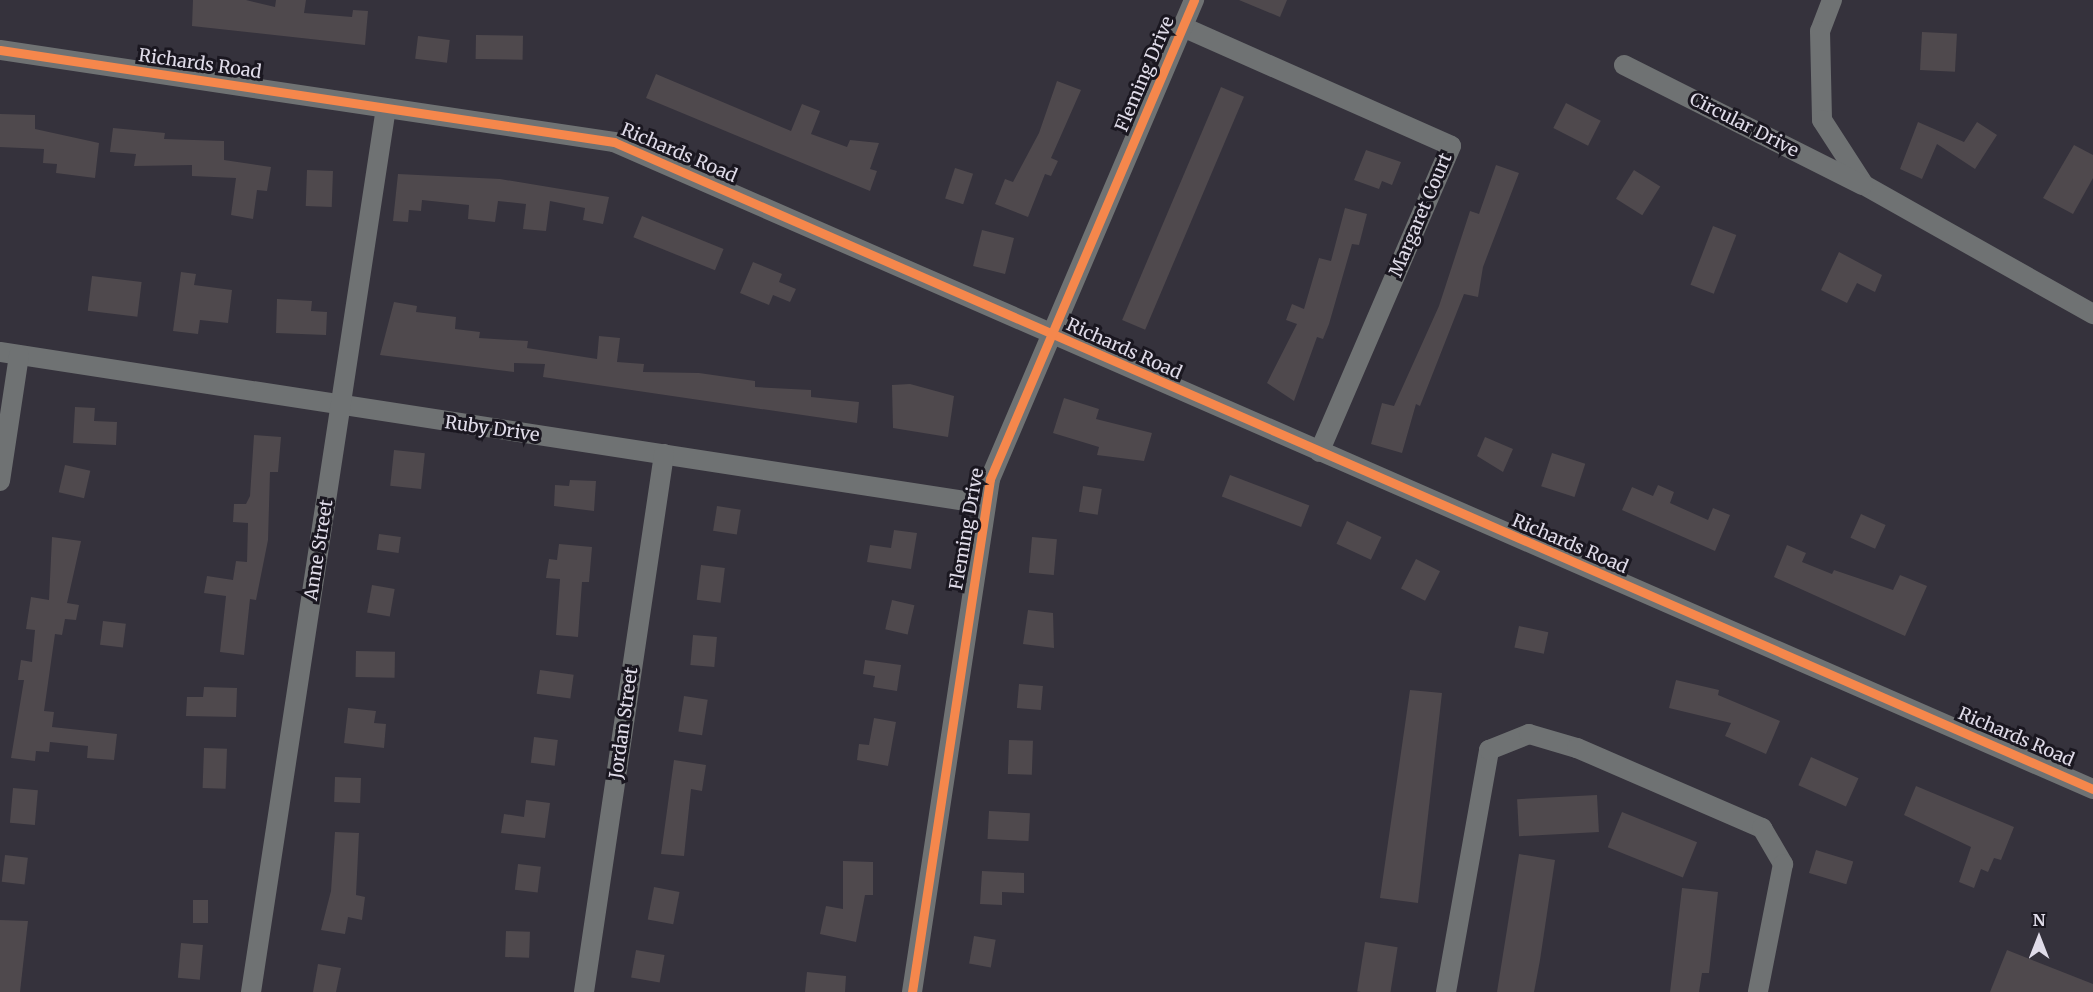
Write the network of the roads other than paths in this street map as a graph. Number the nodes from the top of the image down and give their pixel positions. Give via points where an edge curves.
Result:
1 (1194, 0) edge
2 (1832, 0) edge
3 (1183, 27) junction
4 (0, 51) edge
5 (1624, 66) dead end
6 (386, 108) junction
7 (1864, 185) junction
8 (2093, 314) edge
9 (1050, 334) junction
10 (10, 354) edge
11 (341, 407) junction
12 (1318, 452) junction
13 (664, 454) junction
14 (0, 481) edge
15 (985, 504) junction
16 (2093, 789) edge
17 (251, 992) edge
18 (584, 992) edge
19 (912, 992) edge
20 (1446, 992) edge
21 (1758, 992) edge

1 - 3 street, Fleming Drive
2 - 7 street, Circular Drive via 1820,31 1822,120
3 - 9 street, Fleming Drive
3 - 12 street, Margaret Court via 1451,146
4 - 6 street, Richards Road
5 - 7 street, Circular Drive
6 - 9 street, Richards Road via 614,142
6 - 11 street, Anne Street
7 - 8 street, Circular Drive
9 - 12 street, Richards Road
9 - 15 street, Fleming Drive via 1001,444
10 - 11 street, Ruby Drive
10 - 14 street
11 - 13 street, Ruby Drive
11 - 17 street, Anne Street
12 - 16 street, Richards Road
13 - 15 street, Ruby Drive
13 - 18 street, Jordan Street
15 - 19 street, Fleming Drive
20 - 21 street via 1489,750 1529,735 1577,748 1762,828 1783,864

